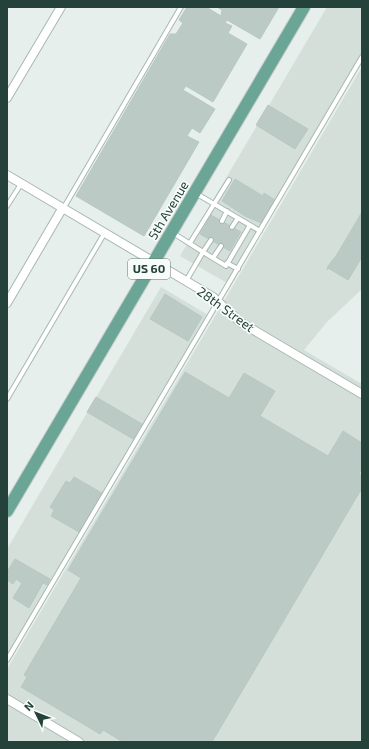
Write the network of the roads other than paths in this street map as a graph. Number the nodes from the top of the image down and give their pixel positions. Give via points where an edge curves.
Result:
1 (61, 7) edge
2 (182, 7) edge
3 (304, 7) edge
4 (362, 57) edge
5 (7, 98) edge
6 (7, 175) edge
7 (229, 180) dead end
8 (21, 184) junction
9 (195, 192) junction
10 (215, 204) junction
11 (7, 206) edge
12 (62, 209) junction
13 (227, 211) junction
14 (238, 218) junction
15 (222, 221) dead end
16 (250, 225) junction
17 (232, 227) dead end
18 (260, 231) junction
19 (171, 232) junction
20 (104, 234) junction
21 (210, 240) dead end
22 (190, 243) junction
23 (221, 246) dead end
24 (203, 252) junction
25 (213, 258) junction
26 (153, 262) junction
27 (227, 263) junction
28 (238, 269) junction
29 (186, 282) junction
30 (218, 302) junction
31 (7, 303) edge
32 (362, 394) edge
33 (7, 399) edge
34 (7, 511) edge
35 (7, 660) edge
36 (7, 699) edge
37 (79, 742) edge

1 - 5 street
2 - 12 lane
3 - 9 main road, 5th Avenue / US 60
4 - 18 lane
6 - 8 street, 28th Street
7 - 10 lane
8 - 11 lane
8 - 12 street, 28th Street
9 - 10 lane
9 - 19 main road, 5th Avenue / US 60
10 - 13 lane
10 - 22 lane
12 - 20 street, 28th Street
12 - 31 street
13 - 14 lane
13 - 15 lane
14 - 16 lane
14 - 17 lane
16 - 18 lane
16 - 27 lane
18 - 28 lane
19 - 22 lane
19 - 26 main road, 5th Avenue / US 60
20 - 26 street, 28th Street
20 - 33 lane
21 - 24 lane
22 - 24 lane
23 - 25 lane
24 - 25 lane
24 - 29 lane
25 - 27 lane via 226,266
26 - 29 street, 28th Street
26 - 34 main road, 5th Avenue / US 60
27 - 28 lane
28 - 30 lane
29 - 30 street, 28th Street
30 - 32 street, 28th Street via 240,322
30 - 35 lane
36 - 37 street

